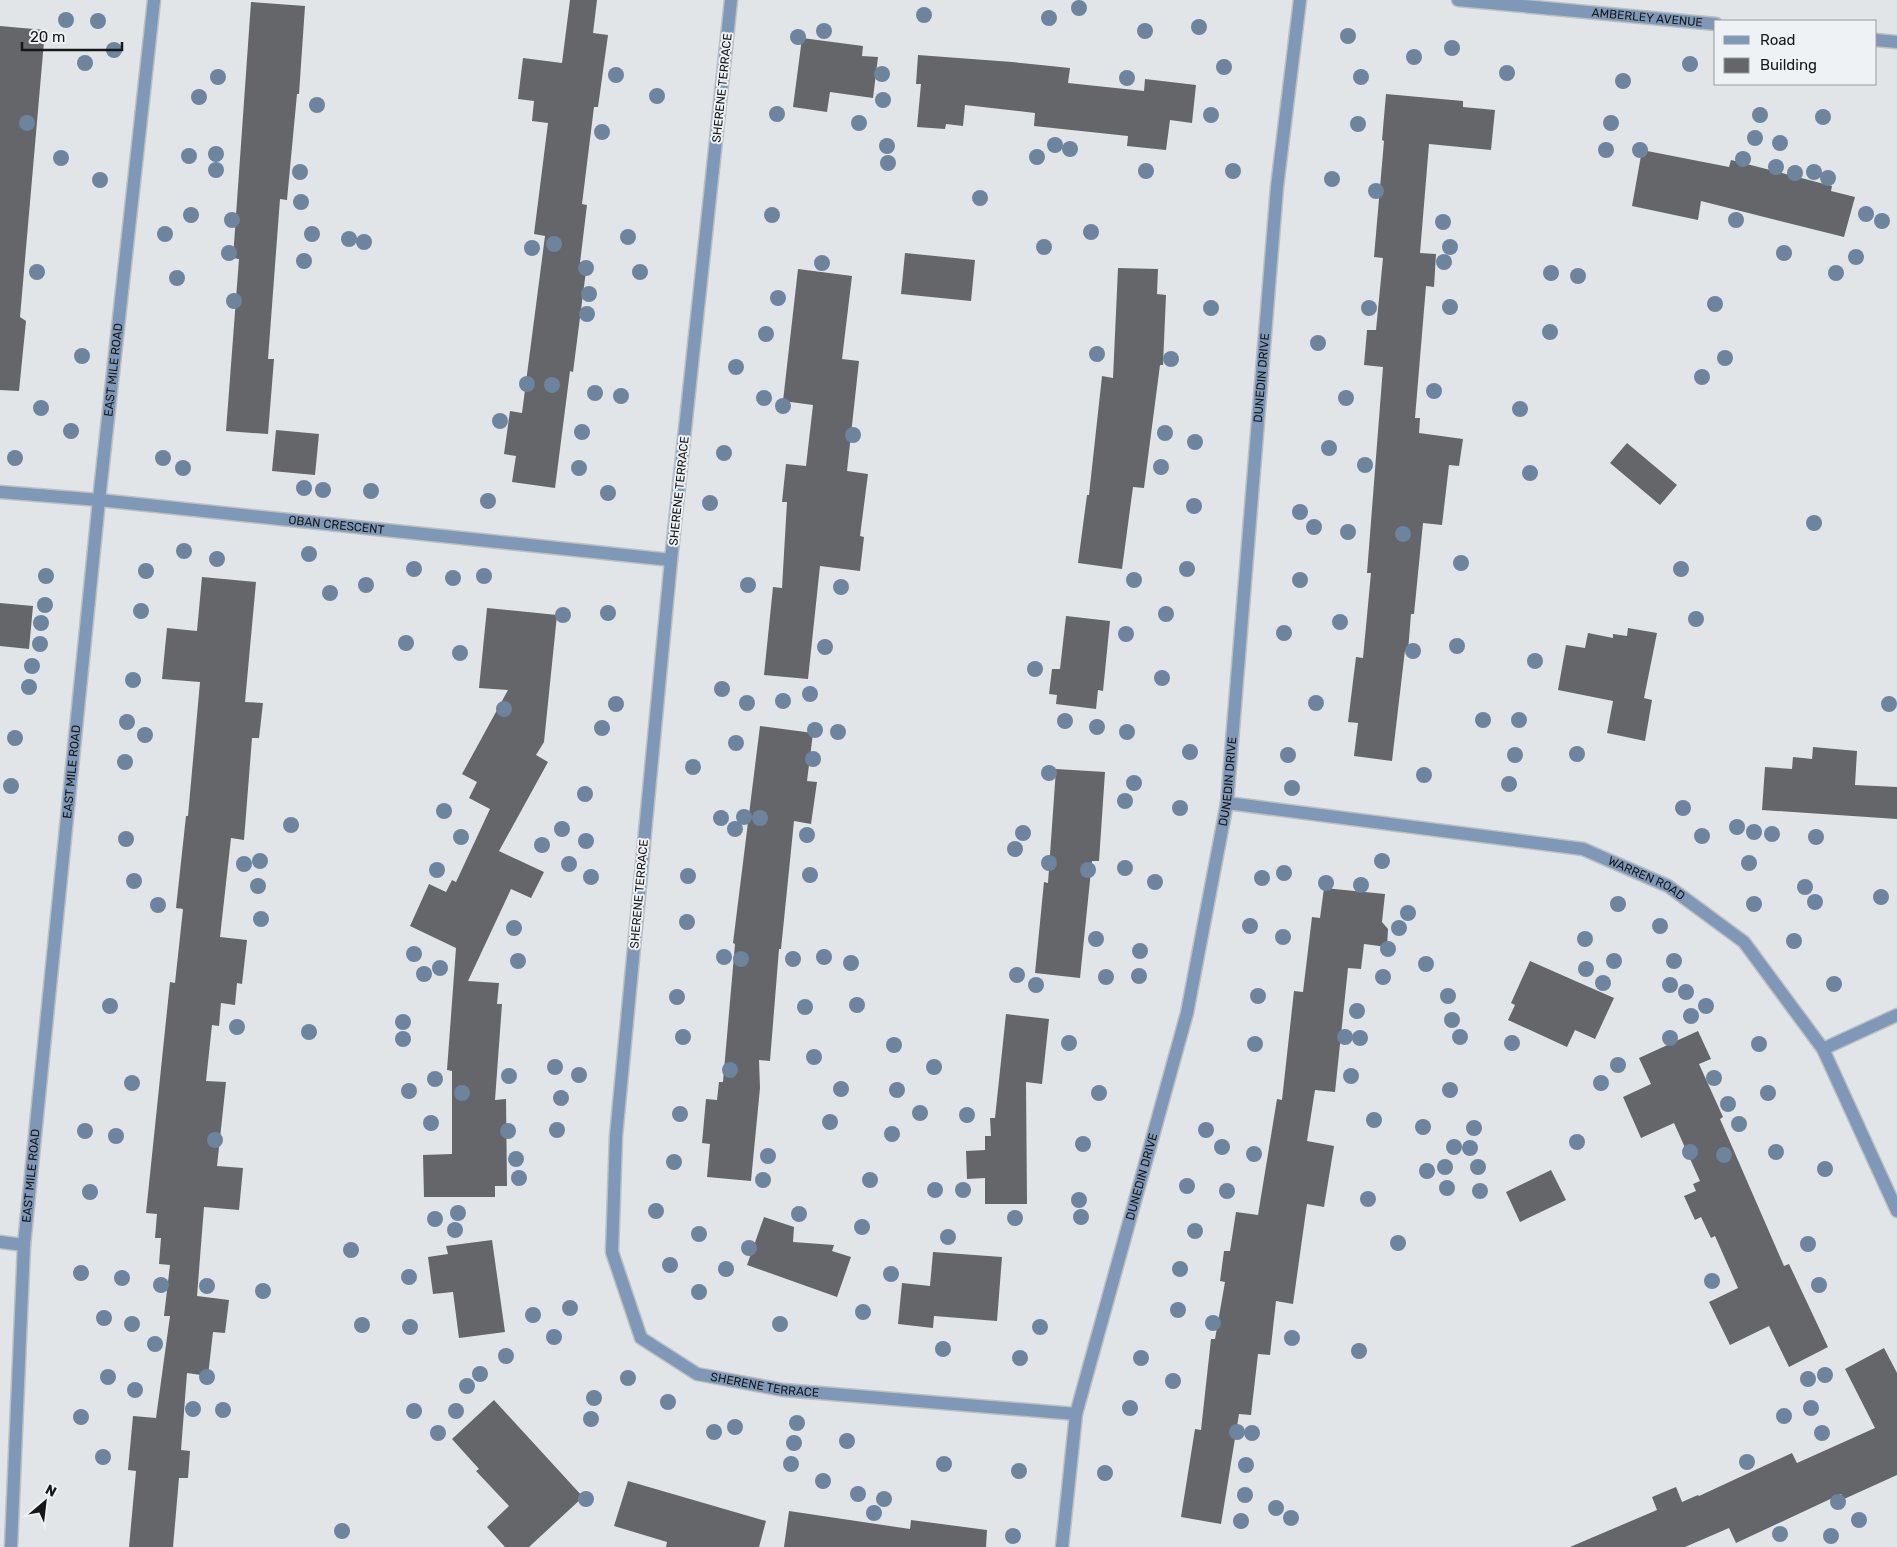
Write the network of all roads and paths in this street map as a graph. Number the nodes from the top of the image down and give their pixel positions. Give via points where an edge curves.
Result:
1 (154, 0) edge
2 (731, 0) edge
3 (1300, 0) edge
4 (1458, 0) edge
5 (1714, 24) edge
6 (1877, 40) edge
7 (1897, 42) edge
8 (0, 492) edge
9 (99, 500) junction
10 (671, 560) junction
11 (1227, 804) junction
12 (1897, 1015) edge
13 (1823, 1049) junction
14 (1897, 1211) edge
15 (0, 1242) edge
16 (24, 1245) junction
17 (1076, 1414) junction
18 (11, 1547) edge
19 (1062, 1547) edge

1 - 9 street, EAST MILE ROAD
2 - 10 street, SHERENE TERRACE
3 - 11 street, DUNEDIN DRIVE via 1276,187
4 - 5 street, AMBERLEY AVENUE
6 - 7 street
8 - 9 street, OBAN CRESCENT
9 - 10 street, OBAN CRESCENT
9 - 16 street, EAST MILE ROAD
10 - 17 street, SHERENE TERRACE via 616,1136 612,1252 641,1338 697,1374 783,1390
11 - 13 street, WARREN ROAD via 1583,849 1668,886 1744,942
11 - 17 street, DUNEDIN DRIVE via 1187,1013
12 - 13 street
13 - 14 street, WARREN ROAD
15 - 16 street
16 - 18 street, EAST MILE ROAD
17 - 19 street, DUNEDIN DRIVE

